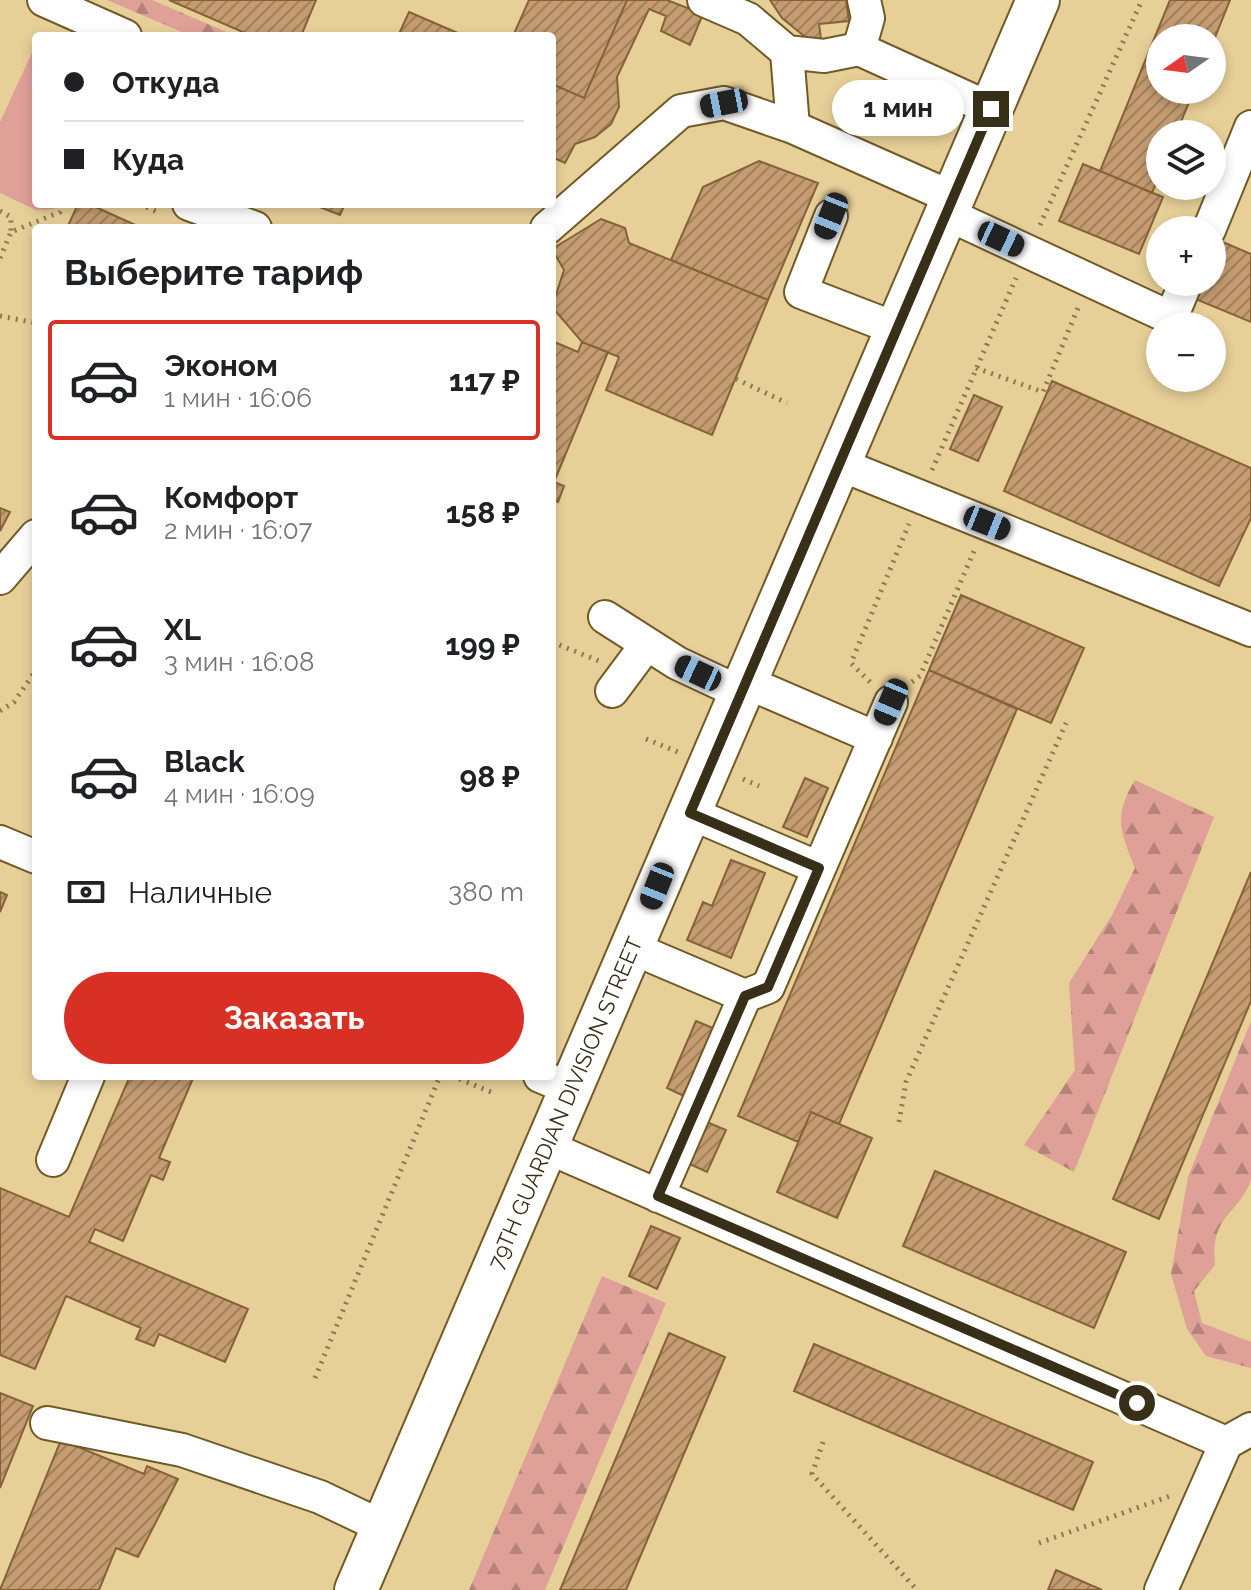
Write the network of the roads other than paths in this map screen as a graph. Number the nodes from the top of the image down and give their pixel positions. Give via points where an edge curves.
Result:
1 (44, 0) edge
2 (864, 0) edge
3 (1038, 0) edge
4 (717, 3) edge
5 (116, 32) edge
6 (859, 49) junction
7 (787, 52) junction
8 (991, 109) junction
9 (793, 127) junction
10 (1251, 127) edge
11 (950, 206) junction
12 (205, 208) edge
13 (236, 216) edge
14 (831, 216) dead end
15 (1215, 216) edge
16 (552, 224) edge
17 (1180, 296) edge
18 (897, 329) junction
19 (839, 464) junction
20 (32, 541) edge
21 (0, 578) edge
22 (605, 617) dead end
23 (1251, 630) edge
24 (647, 644) junction
25 (743, 688) junction
26 (612, 691) dead end
27 (891, 702) road end
28 (876, 738) junction
29 (690, 813) junction
30 (0, 842) edge
31 (32, 855) edge
32 (819, 868) junction
33 (632, 948) junction
34 (745, 996) junction
35 (86, 1080) edge
36 (556, 1083) edge
37 (547, 1147) junction
38 (53, 1160) dead end
39 (658, 1196) junction
40 (47, 1423) dead end
41 (1238, 1436) edge
42 (383, 1527) junction
43 (356, 1590) edge
44 (1161, 1590) edge

1 - 5 street
2 - 6 street via 868,18
3 - 8 main road, 79TH GUARDIAN DIVISION STREET
4 - 7 street via 748,19
6 - 7 street via 824,56
6 - 8 street
7 - 9 street
8 - 11 main road, 79TH GUARDIAN DIVISION STREET
9 - 11 street
9 - 16 street via 724,103 681,111
10 - 15 street
11 - 17 street via 1028,251 1171,318
11 - 18 main road, 79TH GUARDIAN DIVISION STREET
12 - 13 street
14 - 18 street via 801,292
18 - 19 main road, 79TH GUARDIAN DIVISION STREET
19 - 23 street
19 - 25 main road, 79TH GUARDIAN DIVISION STREET
20 - 21 street
22 - 24 street
24 - 25 street via 677,663
24 - 26 street
25 - 28 street
25 - 29 main road, 79TH GUARDIAN DIVISION STREET
27 - 28 street
28 - 32 street
29 - 32 street
29 - 33 main road, 79TH GUARDIAN DIVISION STREET
30 - 31 street
32 - 34 street via 768,987
33 - 34 street
33 - 36 main road, 79TH GUARDIAN DIVISION STREET
34 - 39 street
35 - 38 street
36 - 37 main road, 79TH GUARDIAN DIVISION STREET
37 - 39 street
37 - 42 main road, 79TH GUARDIAN DIVISION STREET
39 - 41 street
40 - 42 street via 182,1450 320,1497
41 - 44 street via 1209,1481
42 - 43 main road, 79TH GUARDIAN DIVISION STREET

